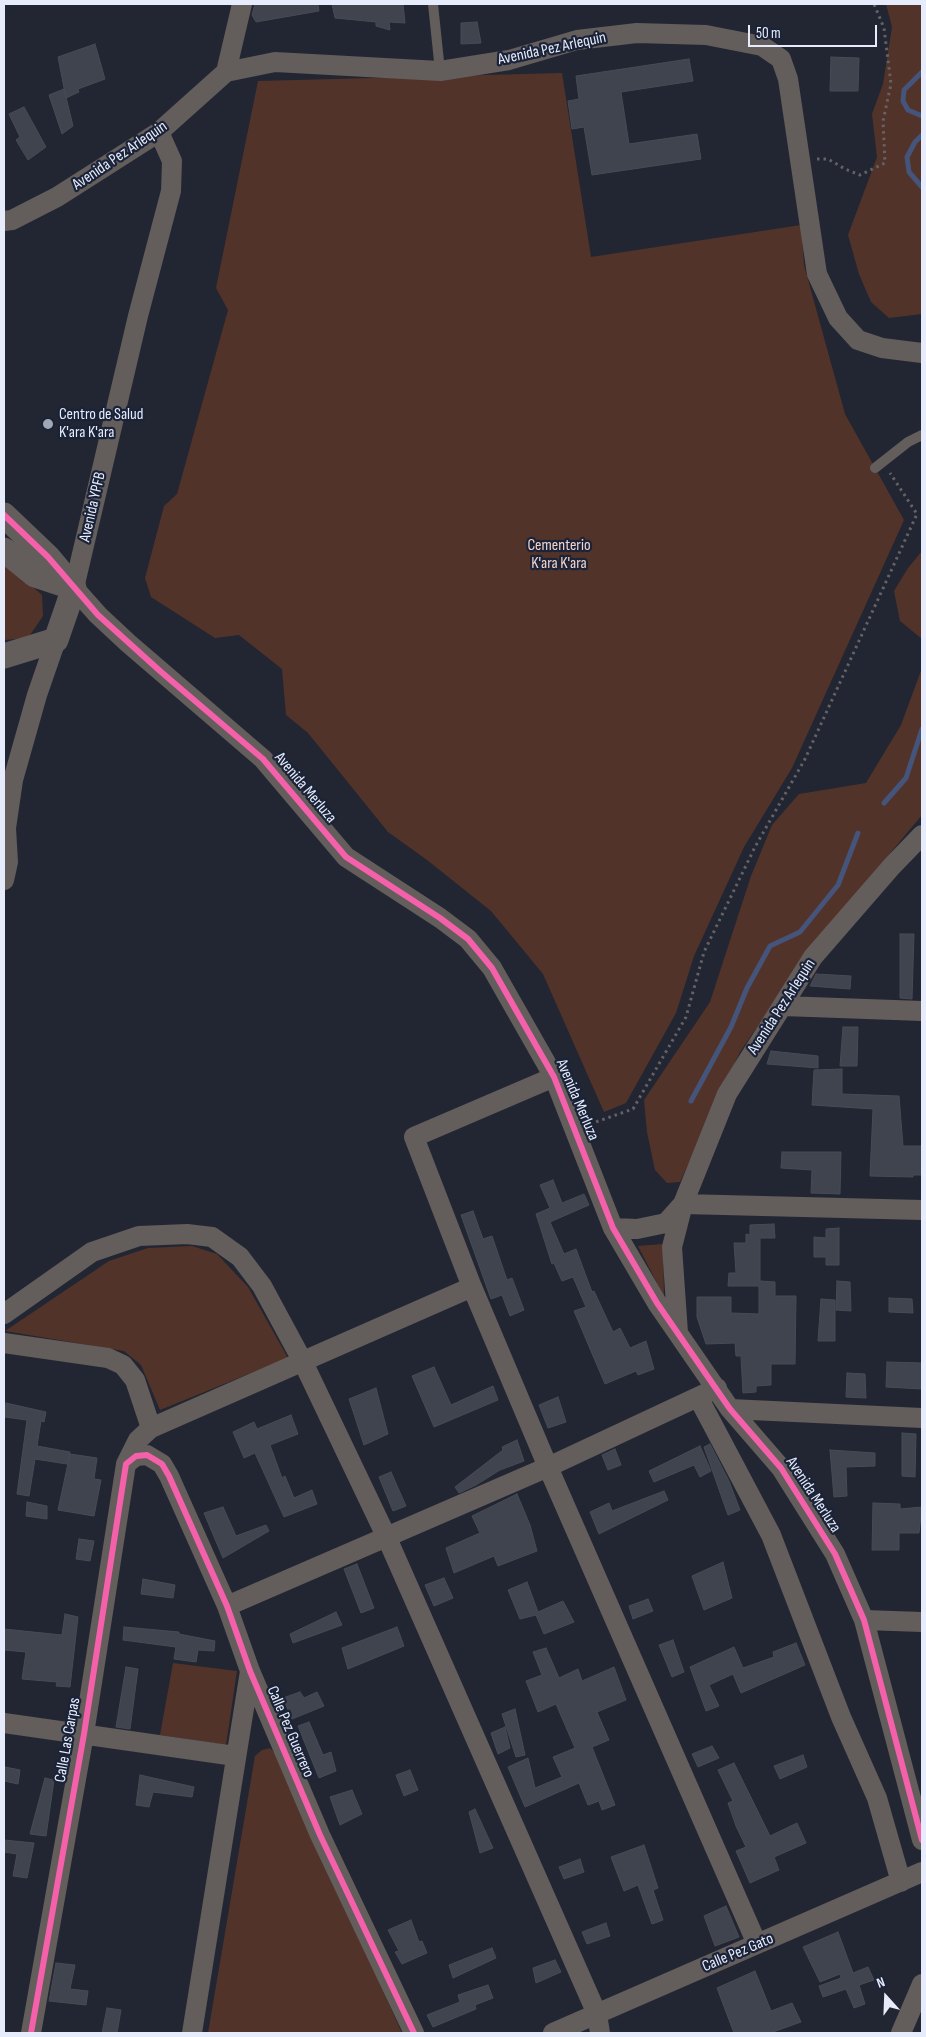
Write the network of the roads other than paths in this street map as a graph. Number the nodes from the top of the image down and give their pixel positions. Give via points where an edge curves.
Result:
1 (242, 4) edge
2 (433, 4) edge
3 (440, 70) junction
4 (226, 72) junction
5 (160, 132) junction
6 (4, 221) edge
7 (922, 353) edge
8 (922, 435) edge
9 (879, 465) road end
10 (4, 514) edge
11 (4, 550) edge
12 (74, 588) junction
13 (56, 640) junction
14 (4, 656) edge
15 (922, 835) edge
16 (4, 880) edge
17 (783, 1006) junction
18 (922, 1011) edge
19 (554, 1077) junction
20 (683, 1204) junction
21 (922, 1210) edge
22 (613, 1228) junction
23 (472, 1287) junction
24 (4, 1314) edge
25 (678, 1333) junction
26 (4, 1342) edge
27 (303, 1362) junction
28 (716, 1388) junction
29 (698, 1397) junction
30 (730, 1409) junction
31 (922, 1418) edge
32 (151, 1428) junction
33 (131, 1460) junction
34 (548, 1467) junction
35 (387, 1538) junction
36 (227, 1606) junction
37 (864, 1620) junction
38 (922, 1622) edge
39 (250, 1671) junction
40 (4, 1723) edge
41 (84, 1734) junction
42 (235, 1756) junction
43 (916, 1794) edge
44 (922, 1840) edge
45 (922, 1872) edge
46 (901, 1882) junction
47 (757, 1944) junction
48 (922, 1984) edge
49 (599, 2024) edge
50 (31, 2033) edge
51 (192, 2033) edge
52 (414, 2033) edge
53 (553, 2033) edge
54 (901, 2033) edge

1 - 4 street
2 - 3 lane
3 - 4 street, Avenida Pez Arlequin via 275,62
3 - 7 street, Avenida Pez Arlequin via 509,60 578,40 636,33 706,35 762,46 781,59 788,79 816,274 838,318 858,340 882,348
4 - 5 street, Avenida Pez Arlequin
5 - 6 street, Avenida Pez Arlequin via 56,197
5 - 12 street, Avenida YPFB via 172,161 170,191
8 - 9 lane
10 - 12 street, Avenida Merluza
11 - 12 street via 34,576
12 - 13 street, Avenida YPFB
12 - 19 street, Avenida Merluza via 141,654 263,759 346,857 468,939 492,968
13 - 14 street
13 - 16 street, Avenida YPFB via 13,780 6,828 8,862
15 - 17 street, Avenida Pez Arlequin via 813,957
17 - 18 street
17 - 20 street, Avenida Pez Arlequin via 727,1094
19 - 22 street, Avenida Merluza
19 - 23 street via 414,1137
20 - 21 street
20 - 22 street, Avenida Pez Arlequin via 666,1223 638,1229
20 - 25 street, Avenida Pez Arlequin via 672,1246
22 - 25 street, Avenida Merluza
23 - 27 street
23 - 34 street
24 - 27 street via 92,1252 139,1236 187,1234 212,1237 240,1257 256,1278
25 - 28 street, Avenida Merluza
26 - 32 street via 108,1358 123,1364 135,1380
27 - 32 street
27 - 35 street
28 - 29 street
28 - 30 street, Avenida Merluza
29 - 34 street
29 - 46 street via 771,1534 841,1717 878,1798
30 - 31 street
30 - 37 street, Avenida Merluza via 781,1468 830,1546
32 - 33 street, Calle Las Carpas via 138,1440
33 - 36 street, Calle Pez Guerrero via 148,1454 162,1464
33 - 41 street, Calle Las Carpas
34 - 35 street
34 - 47 street
35 - 36 street
35 - 49 street
36 - 39 street, Calle Pez Guerrero
37 - 38 street
37 - 43 street, Avenida Merluza
39 - 42 street
39 - 52 street, Calle Pez Guerrero via 320,1836
40 - 41 street
41 - 42 street
41 - 50 street, Calle Las Carpas
42 - 51 street
43 - 44 street, Avenida Merluza
45 - 46 street, Calle Pez Gato
46 - 47 street, Calle Pez Gato
47 - 49 street, Calle Pez Gato
48 - 54 street
49 - 53 street, Calle Pez Gato

